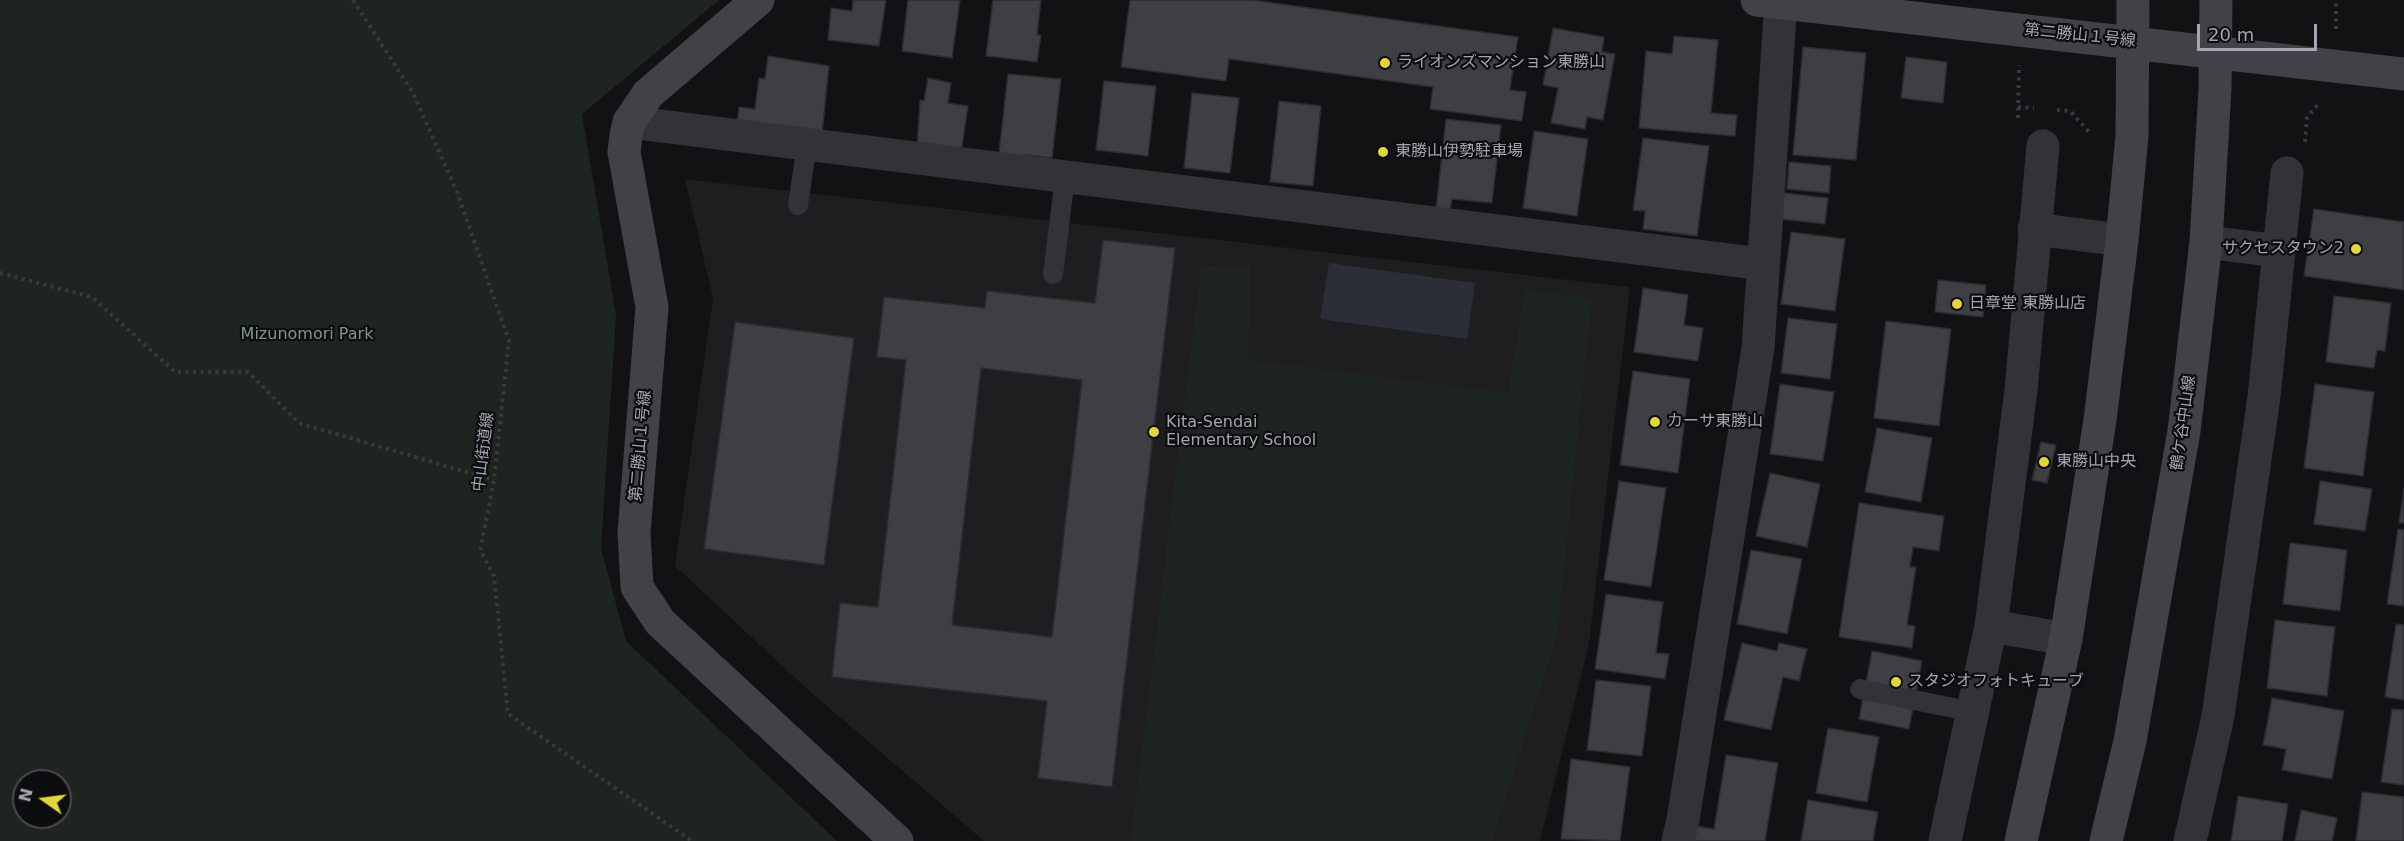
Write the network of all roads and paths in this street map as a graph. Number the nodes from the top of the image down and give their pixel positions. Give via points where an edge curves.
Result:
1 (353, 0) edge
2 (758, 0) edge
3 (2133, 0) edge
4 (2216, 0) edge
5 (2336, 0) edge
6 (1773, 1) edge
7 (2336, 32) dead end
8 (2132, 41) junction
9 (2216, 52) junction
10 (2404, 74) edge
11 (2320, 102) dead end
12 (629, 122) junction
13 (807, 144) junction
14 (2043, 146) dead end
15 (2296, 162) joint
16 (1065, 177) junction
17 (798, 205) dead end
18 (2034, 229) junction
19 (2122, 240) junction
20 (2206, 242) junction
21 (2279, 250) junction
22 (1762, 264) junction
23 (0, 273) edge
24 (1053, 274) dead end
25 (494, 480) junction
26 (1991, 626) junction
27 (2066, 639) junction
28 (1860, 689) dead end
29 (1972, 712) junction
30 (692, 841) edge
31 (897, 841) edge
32 (1678, 841) edge
33 (1945, 841) edge
34 (2021, 841) edge
35 (2106, 841) edge
36 (2190, 841) edge

1 - 25 path, 中山街道線 via 413,93 457,192 509,341
2 - 12 street, 第二勝山１号線 via 648,94
3 - 8 street
4 - 9 street, 鶴ケ谷中山線
5 - 7 path
6 - 8 street, 第二勝山１号線
6 - 22 street
8 - 9 street, 第二勝山１号線
8 - 19 street via 2132,136
9 - 10 street, 第二勝山１号線
9 - 20 street, 鶴ケ谷中山線
11 - 15 path via 2307,118
12 - 13 street
12 - 31 street, 第二勝山１号線 via 624,152 652,307 634,533 638,587 660,622
13 - 16 street
13 - 17 lane
14 - 18 street
15 - 21 street
16 - 22 street
16 - 24 lane
18 - 19 street
18 - 26 street via 2021,390
19 - 27 street via 2100,420
20 - 21 street
20 - 35 street, 鶴ケ谷中山線 via 2184,432 2130,741
21 - 36 street via 2264,397 2218,716
22 - 32 street via 1758,348
23 - 25 path via 92,297 175,372 248,372 299,423
25 - 30 path, 中山街道線 via 480,550 494,576 508,714
26 - 27 street
26 - 29 street
27 - 34 street
28 - 29 lane
29 - 33 street

